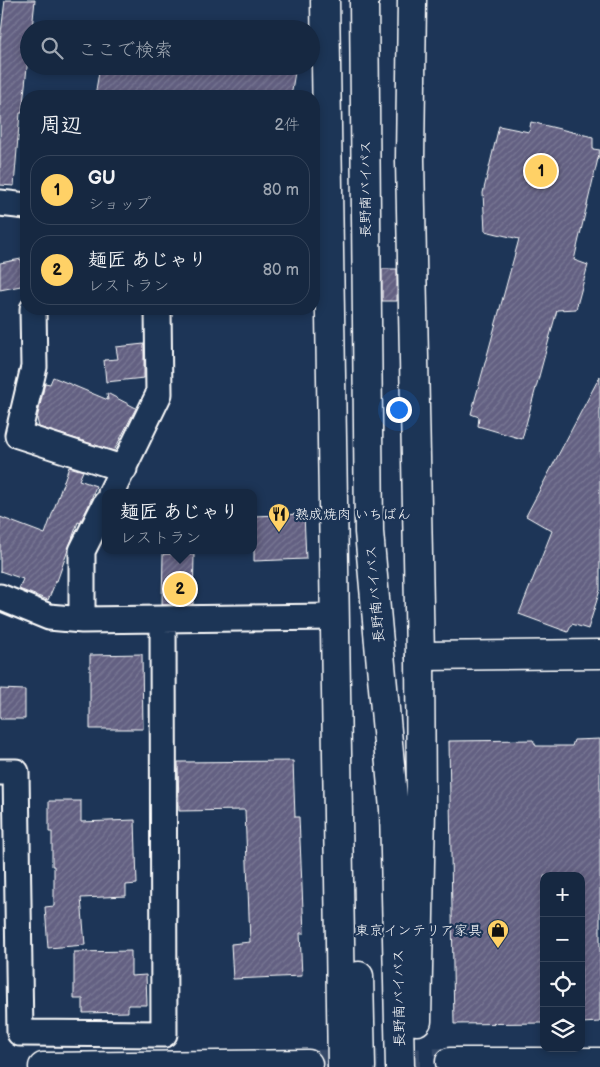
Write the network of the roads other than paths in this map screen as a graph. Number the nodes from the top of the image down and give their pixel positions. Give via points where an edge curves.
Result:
1 (325, 0) edge
2 (350, 0) edge
3 (364, 0) edge
4 (412, 0) edge
5 (0, 203) edge
6 (20, 205) edge
7 (322, 252) edge
8 (33, 315) edge
9 (158, 315) edge
10 (124, 469) junction
11 (114, 489) edge
12 (102, 511) edge
13 (0, 597) edge
14 (336, 617) junction
15 (163, 619) junction
16 (82, 620) junction
17 (600, 654) edge
18 (420, 656) junction
19 (0, 772) edge
20 (450, 1062) dead end
21 (600, 1062) edge
22 (308, 1064) dead end
23 (43, 1067) edge
24 (342, 1067) edge
25 (361, 1067) edge
26 (400, 1067) edge
27 (416, 1067) edge

1 - 7 main road
2 - 25 main road, 長野南バイパス
3 - 26 main road, 長野南バイパス via 369,532 394,809
4 - 18 main road via 410,160
5 - 6 street
7 - 14 main road
8 - 10 street via 34,367 18,436
9 - 10 street via 159,394
10 - 11 street
12 - 16 street via 82,551
13 - 16 street via 49,618
14 - 15 street
14 - 24 main road
15 - 16 street
15 - 19 street via 164,1034 20,1033 16,772
17 - 18 main road
18 - 27 main road
20 - 21 main road
22 - 23 main road

